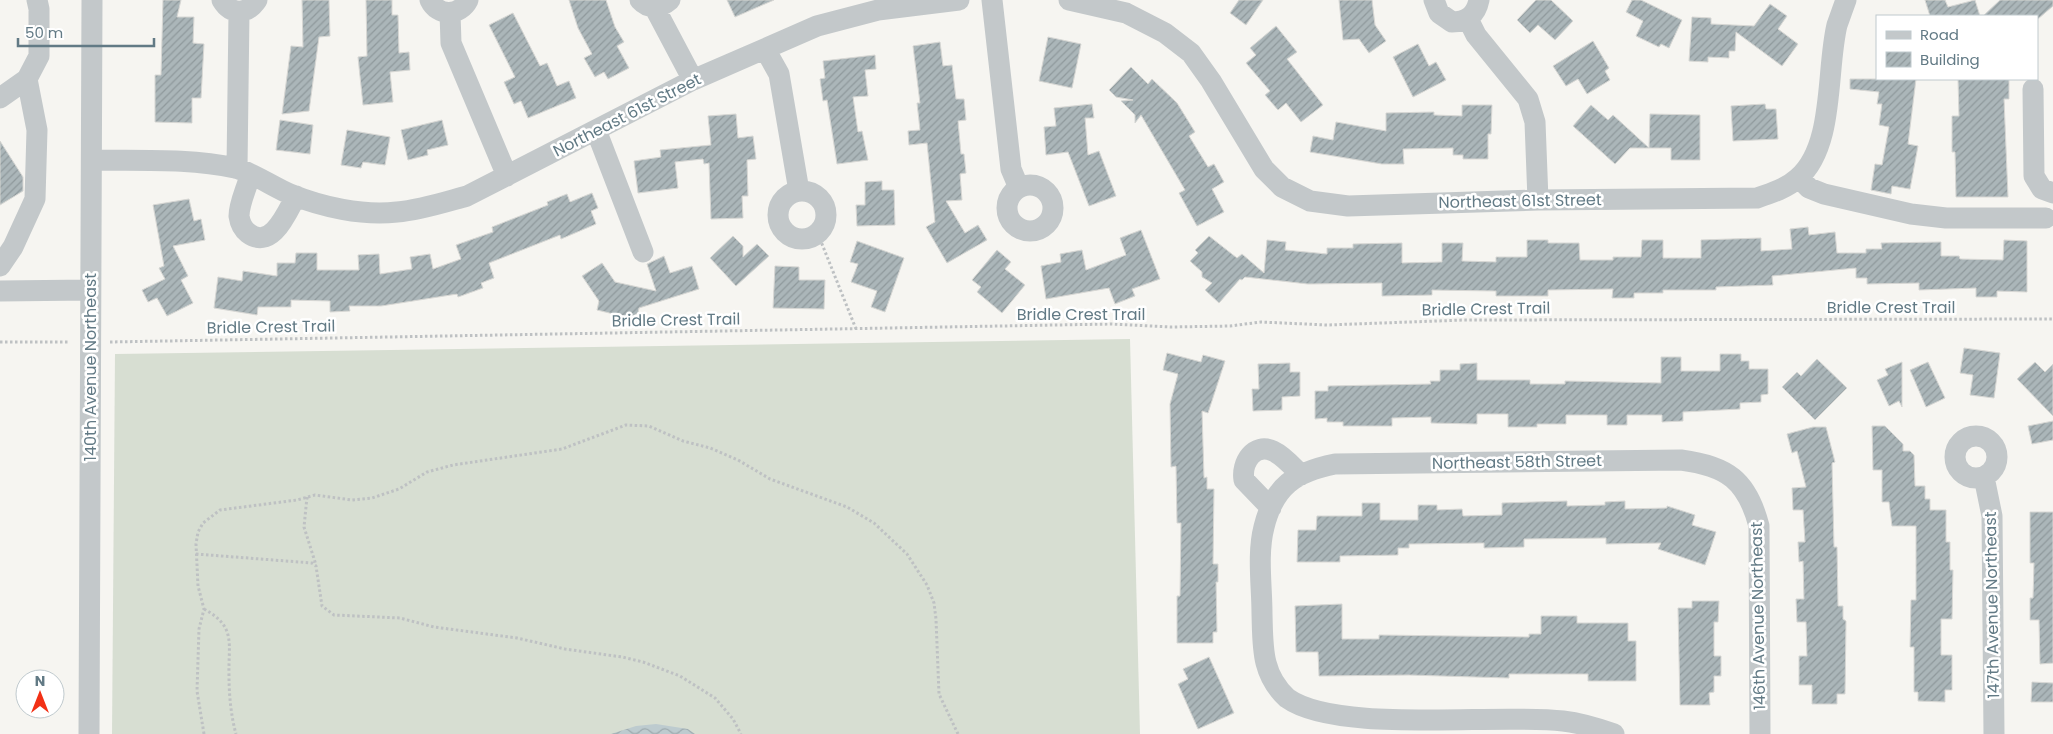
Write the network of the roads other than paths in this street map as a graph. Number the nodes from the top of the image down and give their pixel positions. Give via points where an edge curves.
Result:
1 (37, 0) edge
2 (92, 0) edge
3 (222, 0) edge
4 (257, 0) edge
5 (430, 0) edge
6 (468, 0) edge
7 (959, 0) edge
8 (992, 0) edge
9 (1069, 0) edge
10 (1434, 0) edge
11 (1479, 0) edge
12 (1846, 0) edge
13 (656, 2) edge
14 (239, 12) junction
15 (450, 13) junction
16 (1468, 19) junction
17 (765, 50) junction
18 (27, 79) junction
19 (693, 80) junction
20 (2033, 89) dead end
21 (0, 98) edge
22 (596, 130) junction
23 (92, 160) junction
24 (244, 172) junction
25 (507, 176) junction
26 (1799, 178) junction
27 (1019, 188) dead end
28 (799, 191) junction
29 (2053, 193) edge
30 (296, 196) junction
31 (1538, 200) junction
32 (2046, 218) dead end
33 (643, 252) dead end
34 (0, 266) edge
35 (0, 290) edge
36 (90, 290) junction
37 (1731, 477) joint
38 (1984, 477) dead end
39 (1293, 480) junction
40 (1271, 508) junction
41 (89, 734) edge
42 (1614, 734) edge
43 (1760, 734) edge
44 (1994, 734) edge

1 - 18 street via 40,9 39,56
2 - 23 street, 140th Avenue Northeast
3 - 14 street
4 - 14 street via 253,6
5 - 15 street via 436,9
6 - 15 street via 463,8
7 - 17 street, Northeast 61st Street via 878,10 817,26
8 - 27 street via 1011,169
9 - 31 street, Northeast 61st Street via 1126,13 1165,33 1191,53 1264,169 1282,187 1310,201 1348,206
10 - 16 street via 1439,14 1445,19 1452,22
11 - 16 street via 1474,14
12 - 26 street via 1837,26 1823,130 1814,158
13 - 19 street via 657,12
14 - 24 street
15 - 25 street via 451,43
16 - 31 street via 1476,35 1528,99 1535,122
17 - 19 street, Northeast 61st Street
17 - 28 street via 779,74
18 - 21 street
18 - 34 street via 37,130 35,199
19 - 22 street, Northeast 61st Street
20 - 29 street via 2034,176 2042,189
22 - 25 street, Northeast 61st Street
22 - 33 street
23 - 24 street, Northeast 61st Street via 169,161
23 - 36 street, 140th Avenue Northeast
24 - 30 street, Northeast 61st Street
24 - 30 street via 239,215 243,228 253,236 266,236 276,230
25 - 30 street, Northeast 61st Street via 467,196 396,213 355,211
26 - 31 street, Northeast 61st Street via 1758,198
26 - 32 street via 1809,188 1824,194 1911,214 1946,218
28 - 28 street via 814,194 824,206 826,221 818,234 803,240 795,239 782,229 778,221 780,205 785,198
35 - 36 street
36 - 41 street, 140th Avenue Northeast
37 - 39 street, Northeast 58th Street via 1710,464 1681,460 1335,464 1310,469
37 - 43 street, 146th Avenue Northeast via 1753,502 1759,526
38 - 44 street, 147th Avenue Northeast via 1992,516
39 - 40 street
39 - 40 street via 1275,452 1257,451 1247,458 1243,465 1244,480
40 - 42 street via 1261,547 1263,657 1272,679 1288,698 1317,714 1341,719 1373,722 1561,720 1594,726

